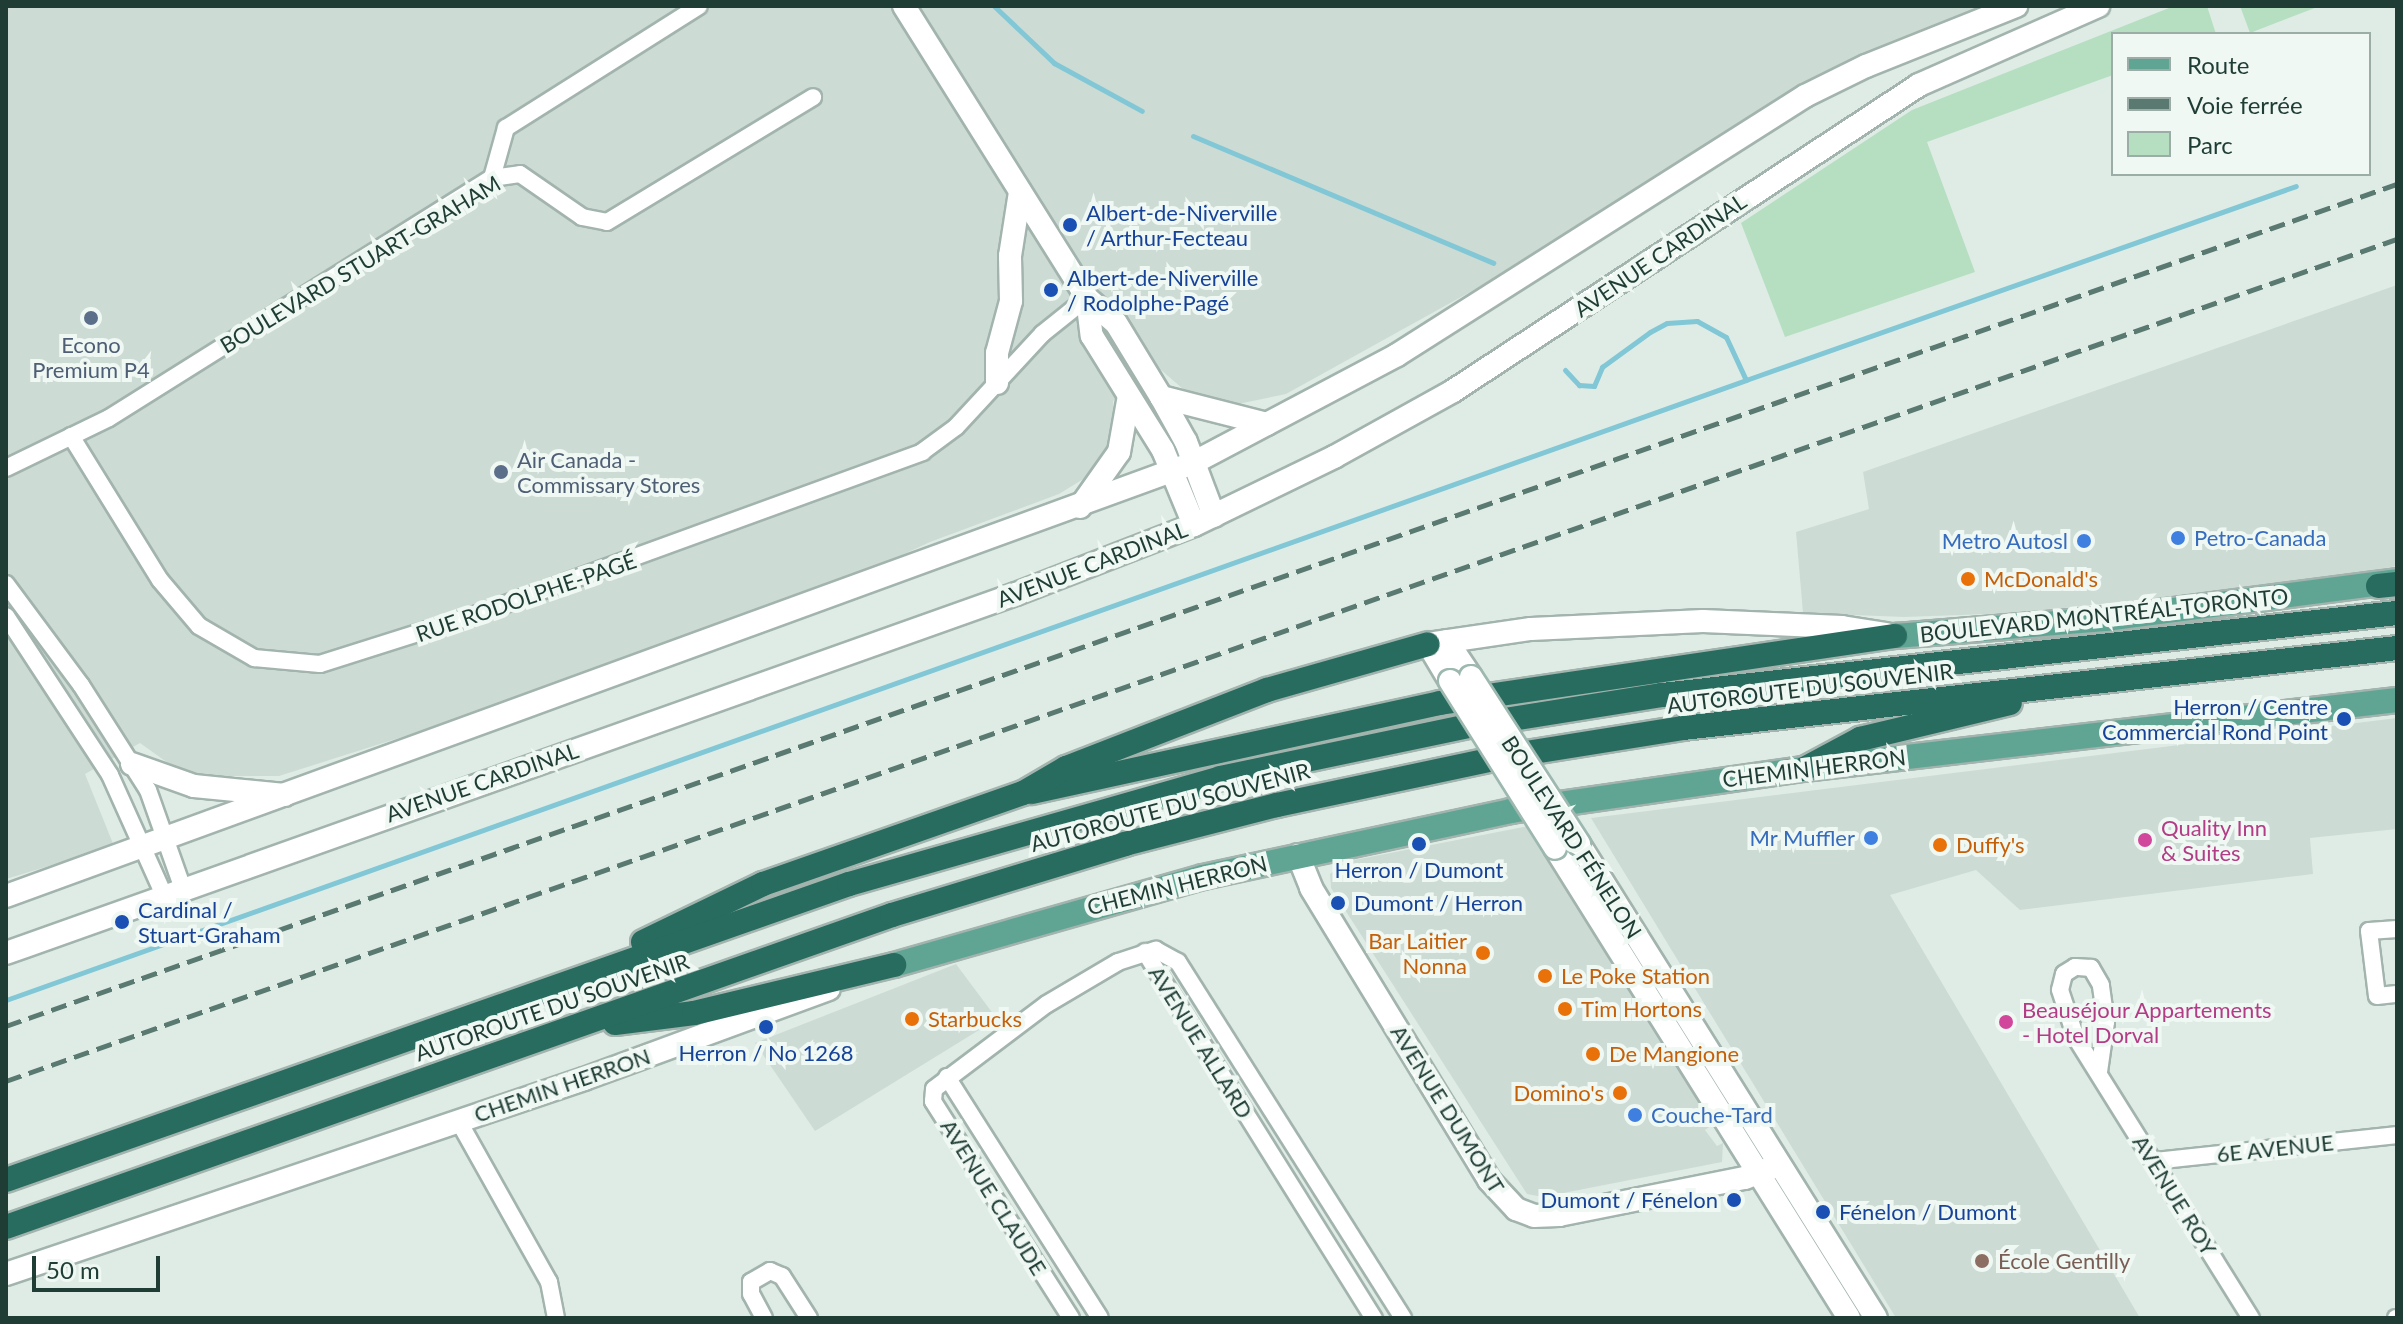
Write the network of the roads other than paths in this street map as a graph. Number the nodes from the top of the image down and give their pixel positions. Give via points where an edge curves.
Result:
1 (699, 6) edge
2 (904, 6) edge
3 (2016, 6) edge
4 (2098, 6) edge
5 (813, 97) dead end
6 (492, 178) junction
7 (1020, 192) junction
8 (1087, 298) junction
9 (997, 383) junction
10 (1161, 397) junction
11 (1128, 401) junction
12 (1267, 424) junction
13 (71, 436) junction
14 (1193, 463) junction
15 (6, 468) edge
16 (1172, 472) junction
17 (1079, 508) junction
18 (1204, 520) junction
19 (6, 584) edge
20 (2391, 584) edge
21 (2397, 613) edge
22 (6, 616) edge
23 (1895, 636) junction
24 (1437, 643) junction
25 (2397, 648) edge
26 (1460, 679) junction
27 (2085, 683) junction
28 (2397, 700) edge
29 (132, 764) junction
30 (1804, 769) junction
31 (1023, 793) junction
32 (290, 795) junction
33 (155, 843) junction
34 (1298, 855) junction
35 (173, 892) junction
36 (6, 896) edge
37 (2397, 929) edge
38 (1145, 952) junction
39 (6, 953) edge
40 (894, 965) junction
41 (2397, 994) edge
42 (524, 998) junction
43 (565, 1030) junction
44 (2099, 1072) junction
45 (947, 1077) junction
46 (458, 1120) junction
47 (2397, 1135) edge
48 (2154, 1161) junction
49 (1779, 1165) junction
50 (1758, 1175) junction
51 (6, 1180) edge
52 (6, 1227) edge
53 (1357, 1244) junction
54 (1336, 1257) junction
55 (6, 1274) edge
56 (556, 1318) edge
57 (764, 1318) edge
58 (809, 1318) edge
59 (1071, 1318) edge
60 (1100, 1318) edge
61 (1374, 1318) edge
62 (1403, 1318) edge
63 (1849, 1318) edge
64 (1876, 1318) edge
65 (2251, 1318) edge

1 - 6 street via 506,128
2 - 7 main road
3 - 12 main road via 1805,96 1437,331
4 - 18 main road, AVENUE CARDINAL via 1919,85 1453,391
5 - 6 street, BOULEVARD STUART-GRAHAM via 607,222 582,217 520,174
6 - 13 street, BOULEVARD STUART-GRAHAM via 109,418
7 - 8 main road
7 - 9 main road via 1010,256 1011,301 997,353
8 - 9 street, RUE RODOLPHE-PAGÉ via 1042,334
8 - 10 main road via 1116,323
8 - 11 main road via 1092,336
9 - 13 street, RUE RODOLPHE-PAGÉ via 947,436 909,458 395,643 301,665 271,663 237,651 187,613 160,580
10 - 12 main road
10 - 14 main road
11 - 16 main road via 1150,428
11 - 17 main road via 1119,452
12 - 14 main road
13 - 15 street
14 - 16 main road
14 - 18 main road
16 - 17 main road
16 - 18 main road
17 - 32 main road
18 - 35 main road, AVENUE CARDINAL via 1016,594
19 - 29 street
20 - 23 main road, BOULEVARD MONTRÉAL-TORONTO via 2031,627
21 - 42 highway, AUTOROUTE DU SOUVENIR via 1710,688 1348,749 1180,788 942,854
22 - 33 street
23 - 24 main road, BOULEVARD MONTRÉAL-TORONTO via 1842,627 1652,621 1576,624
23 - 31 highway via 1440,703 1072,787
24 - 26 main road, BOULEVARD FÉNELON
24 - 31 highway via 1267,690 1066,768
25 - 27 highway, AUTOROUTE DU SOUVENIR
26 - 49 main road, BOULEVARD FÉNELON, bridge via 1579,844
26 - 50 main road, BOULEVARD FÉNELON, bridge via 1555,848
27 - 30 highway via 1860,739
27 - 43 highway, AUTOROUTE DU SOUVENIR via 1683,728 1326,793 995,882
28 - 30 main road, CHEMIN HERRON
29 - 32 main road via 194,786
29 - 33 street via 159,811
30 - 34 main road, CHEMIN HERRON via 1511,811
31 - 42 highway via 763,884
32 - 33 main road
33 - 35 street
33 - 36 main road
34 - 40 main road, CHEMIN HERRON via 1152,890
34 - 50 main road, AVENUE DUMONT via 1311,888 1481,1167 1516,1209 1534,1216 1559,1215
35 - 39 main road, AVENUE CARDINAL
37 - 41 street via 2369,931 2377,996
38 - 45 street via 1047,1004
38 - 53 street, AVENUE ALLARD via 1164,951 1178,962
38 - 54 street, AVENUE ALLARD
40 - 43 highway via 694,1013
40 - 46 main road, CHEMIN HERRON
42 - 51 highway, AUTOROUTE DU SOUVENIR
43 - 52 highway, AUTOROUTE DU SOUVENIR
44 - 44 street, AVENUE ROY via 2106,1022 2101,985 2091,968 2075,967 2064,974 2060,990 2076,1038
44 - 48 street, AVENUE ROY
45 - 59 street, AVENUE CLAUDE via 934,1089 933,1101
45 - 60 street, AVENUE CLAUDE
46 - 55 main road, CHEMIN HERRON
46 - 56 street via 549,1282
47 - 48 street, 6E AVENUE
48 - 65 street, AVENUE ROY
49 - 50 main road, AVENUE DUMONT
49 - 64 main road, BOULEVARD FÉNELON
50 - 63 main road, BOULEVARD FÉNELON
53 - 54 street
53 - 62 street, AVENUE ALLARD
54 - 61 street, AVENUE ALLARD
57 - 58 street via 751,1294 751,1282 770,1271 782,1276

